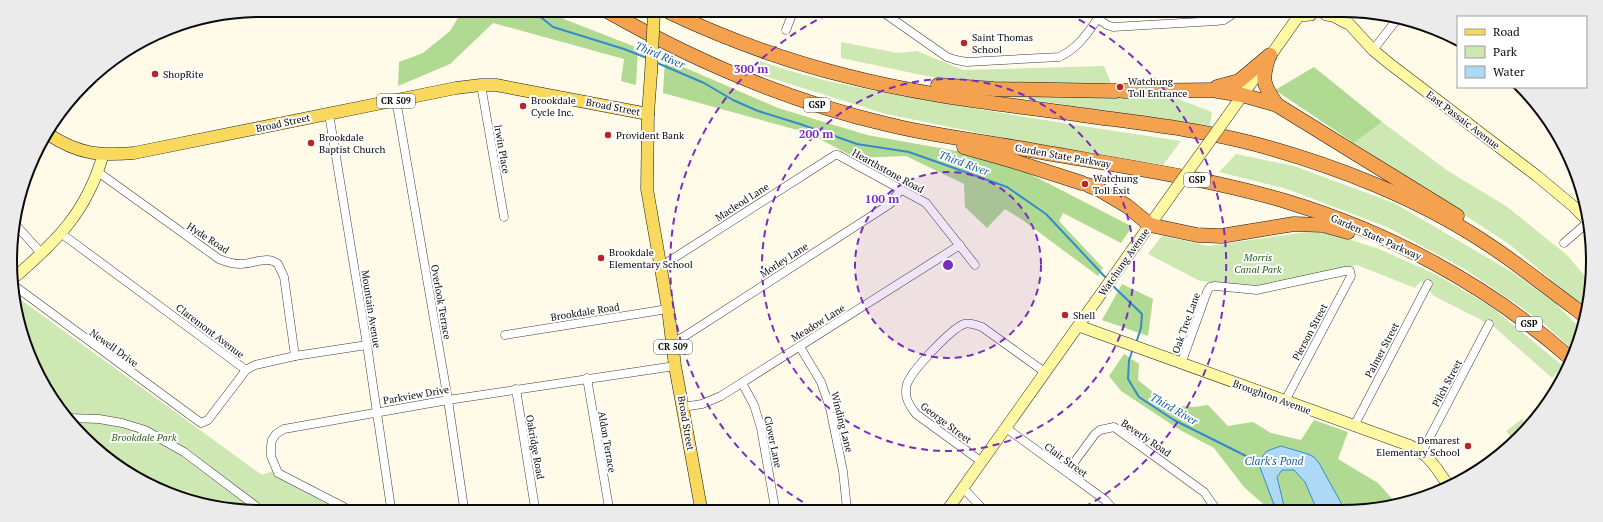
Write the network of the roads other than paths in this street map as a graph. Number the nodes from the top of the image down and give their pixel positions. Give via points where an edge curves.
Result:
1 (615, 17) edge
2 (654, 17) edge
3 (682, 17) edge
4 (791, 17) edge
5 (890, 17) edge
6 (1098, 17) edge
7 (1100, 17) edge
8 (1205, 17) edge
9 (1228, 17) edge
10 (1298, 17) edge
11 (1332, 17) edge
12 (1343, 17) edge
13 (1209, 22) junction
14 (1394, 23) edge
15 (1352, 27) junction
16 (786, 30) dead end
17 (1373, 50) junction
18 (1270, 55) junction
19 (848, 77) junction
20 (481, 85) junction
21 (1203, 89) junction
22 (1242, 95) junction
23 (395, 101) junction
24 (1277, 105) junction
25 (329, 114) junction
26 (648, 114) junction
27 (888, 125) junction
28 (52, 136) edge
29 (103, 155) junction
30 (835, 155) joint
31 (98, 172) junction
32 (901, 189) junction
33 (1582, 216) edge
34 (504, 217) dead end
35 (1150, 225) junction
36 (1583, 226) edge
37 (19, 229) edge
38 (62, 234) junction
39 (1486, 243) junction
40 (1564, 243) dead end
41 (960, 245) junction
42 (42, 254) junction
43 (975, 265) dead end
44 (660, 267) junction
45 (1350, 271) joint
46 (1448, 271) junction
47 (18, 275) edge
48 (1428, 284) dead end
49 (19, 289) edge
50 (668, 309) junction
51 (1580, 312) edge
52 (1489, 324) dead end
53 (1079, 326) junction
54 (505, 335) dead end
55 (673, 342) junction
56 (367, 345) junction
57 (800, 347) junction
58 (1567, 355) edge
59 (295, 356) junction
60 (1181, 364) junction
61 (675, 366) junction
62 (246, 370) junction
63 (1046, 373) junction
64 (587, 378) junction
65 (742, 383) junction
66 (516, 389) junction
67 (448, 400) junction
68 (1285, 402) junction
69 (683, 407) junction
70 (378, 412) junction
71 (75, 418) edge
72 (1354, 426) junction
73 (1006, 428) junction
74 (1422, 452) junction
75 (982, 462) junction
76 (1067, 472) junction
77 (1445, 482) edge
78 (963, 488) junction
79 (254, 505) edge
80 (340, 505) edge
81 (391, 505) edge
82 (464, 505) edge
83 (535, 505) edge
84 (608, 505) edge
85 (700, 505) edge
86 (774, 505) edge
87 (846, 505) edge
88 (951, 505) edge
89 (979, 505) edge
90 (1109, 505) edge
91 (1213, 505) edge

1 - 27 highway, Garden State Parkway / GSP via 674,48 747,80 811,104
2 - 26 main road, bridge
3 - 19 highway via 759,49
4 - 16 street
5 - 6 street via 947,57 967,62 1059,57 1078,45
7 - 13 street via 1107,26 1112,27
8 - 13 street
9 - 13 street
10 - 18 main road, Watchung Avenue
11 - 15 main road
12 - 15 main road, East Passaic Avenue
14 - 17 street
15 - 17 main road, East Passaic Avenue
17 - 33 main road, East Passaic Avenue via 1556,191
18 - 21 highway via 1239,81
18 - 22 main road, Watchung Avenue
18 - 24 highway via 1263,78 1266,91
19 - 21 highway via 994,89
19 - 39 highway via 938,94 1163,126 1252,143 1341,171 1382,188
20 - 23 main road, Broad Street / CR 509
20 - 26 main road, Broad Street / CR 509 via 512,88
20 - 34 street, Irwin Place
21 - 22 highway
22 - 24 highway
22 - 35 main road, Watchung Avenue, bridge
23 - 25 main road, Broad Street / CR 509
23 - 67 street, Overlook Terrace
24 - 39 highway via 1452,213 1473,228
25 - 29 main road, Broad Street / CR 509 via 137,152
25 - 56 street, Mountain Avenue
26 - 44 main road, Broad Street / CR 509 via 647,189
27 - 35 highway via 1085,184 1127,206
27 - 46 highway, Garden State Parkway / GSP via 1154,172 1262,195 1327,215 1367,231
28 - 29 main road, Broad Street / CR 509 via 69,146
29 - 31 main road
30 - 32 street, Hearthstone Road
30 - 44 street, Macleod Lane
31 - 38 main road via 85,200
31 - 59 street, Hyde Road via 219,259 241,264 267,260 278,264 284,277
32 - 41 street, Hearthstone Road via 926,203
32 - 55 street, Morley Lane via 890,204
35 - 46 highway via 1208,237 1294,224 1323,225 1354,234
35 - 53 main road, Watchung Avenue
36 - 40 street
37 - 42 street
38 - 42 main road
38 - 62 street, Claremont Avenue
39 - 51 highway
41 - 43 street, Hearthstone Road
41 - 57 street, Meadow Lane
42 - 47 main road
44 - 50 main road, Broad Street / CR 509
45 - 60 street, Oak Tree Lane via 1257,290 1210,287
45 - 68 street, Pierson Street via 1351,276
46 - 58 highway, Garden State Parkway / GSP via 1523,320
48 - 72 street, Palmer Street
49 - 62 street, Newell Drive via 201,423 208,420
50 - 54 street, Brookdale Road
50 - 55 main road, Broad Street / CR 509
52 - 74 street, Pilch Street
53 - 60 main road, Broughton Avenue
53 - 63 main road, Watchung Avenue
55 - 61 main road, Broad Street / CR 509
56 - 59 street, Claremont Avenue
56 - 70 street, Mountain Avenue
57 - 65 street, Meadow Lane
57 - 87 street, Winding Lane via 821,382 830,408 843,471
59 - 62 street, Claremont Avenue via 255,365
60 - 68 main road, Broughton Avenue
61 - 64 street, Parkview Drive
61 - 69 main road, Broad Street / CR 509
63 - 73 main road, Watchung Avenue
63 - 75 street, George Street via 982,327 972,323 964,324 953,331 924,359 907,383 908,405 916,414
64 - 66 street, Parkview Drive
64 - 84 street, Aldon Terrace
65 - 69 street, Meadow Lane via 711,401
65 - 86 street, Clover Lane via 754,405 761,428
66 - 67 street, Parkview Drive
66 - 83 street, Oakridge Road
67 - 70 street, Parkview Drive
67 - 82 street, Overlook Terrace
68 - 72 main road, Broughton Avenue
69 - 85 main road, Broad Street / CR 509
70 - 80 street, Parkview Drive via 284,429 272,440 271,456 278,473
70 - 81 street, Mountain Avenue
71 - 79 street via 99,419 145,430 184,452
72 - 74 main road, Broughton Avenue
73 - 75 main road, Watchung Avenue
73 - 76 street, Clair Street
74 - 77 main road, Broughton Avenue
75 - 78 main road, Watchung Avenue
76 - 90 street, Clair Street
76 - 91 street, Beverly Road via 1095,434 1100,430 1114,427 1204,492
78 - 88 main road, Watchung Avenue
78 - 89 street

